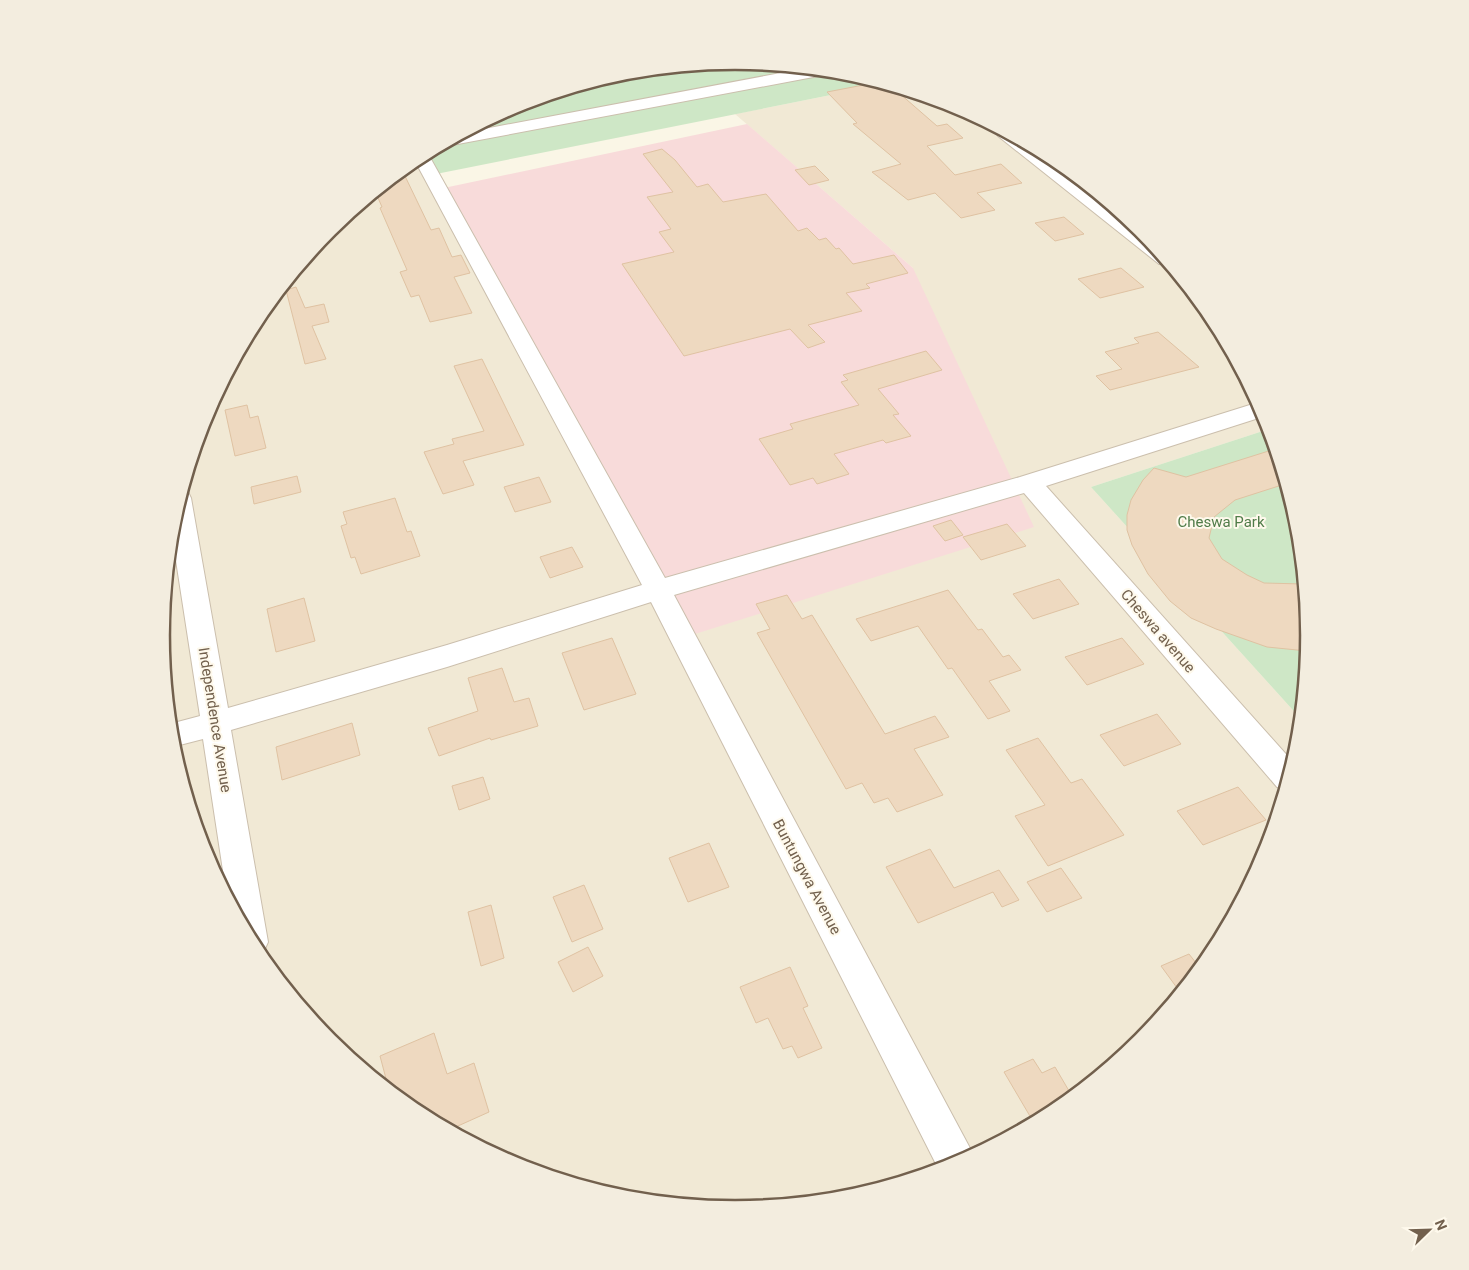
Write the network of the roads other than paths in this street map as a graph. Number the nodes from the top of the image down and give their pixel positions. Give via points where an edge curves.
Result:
1 (801, 74) edge
2 (469, 137) edge
3 (1038, 159) edge
4 (425, 162) edge
5 (1132, 233) edge
6 (1253, 412) edge
7 (1029, 483) junction
8 (182, 517) edge
9 (658, 590) junction
10 (215, 722) junction
11 (178, 734) edge
12 (1282, 772) edge
13 (248, 922) edge
14 (953, 1156) edge

1 - 2 street
3 - 5 street
4 - 9 street, Buntungwa Avenue
6 - 7 street
7 - 9 street
7 - 12 street, Cheswa avenue
8 - 10 street, Independence Avenue
9 - 10 street via 446,656
9 - 14 street, Buntungwa Avenue
10 - 11 street
10 - 13 street, Independence Avenue

